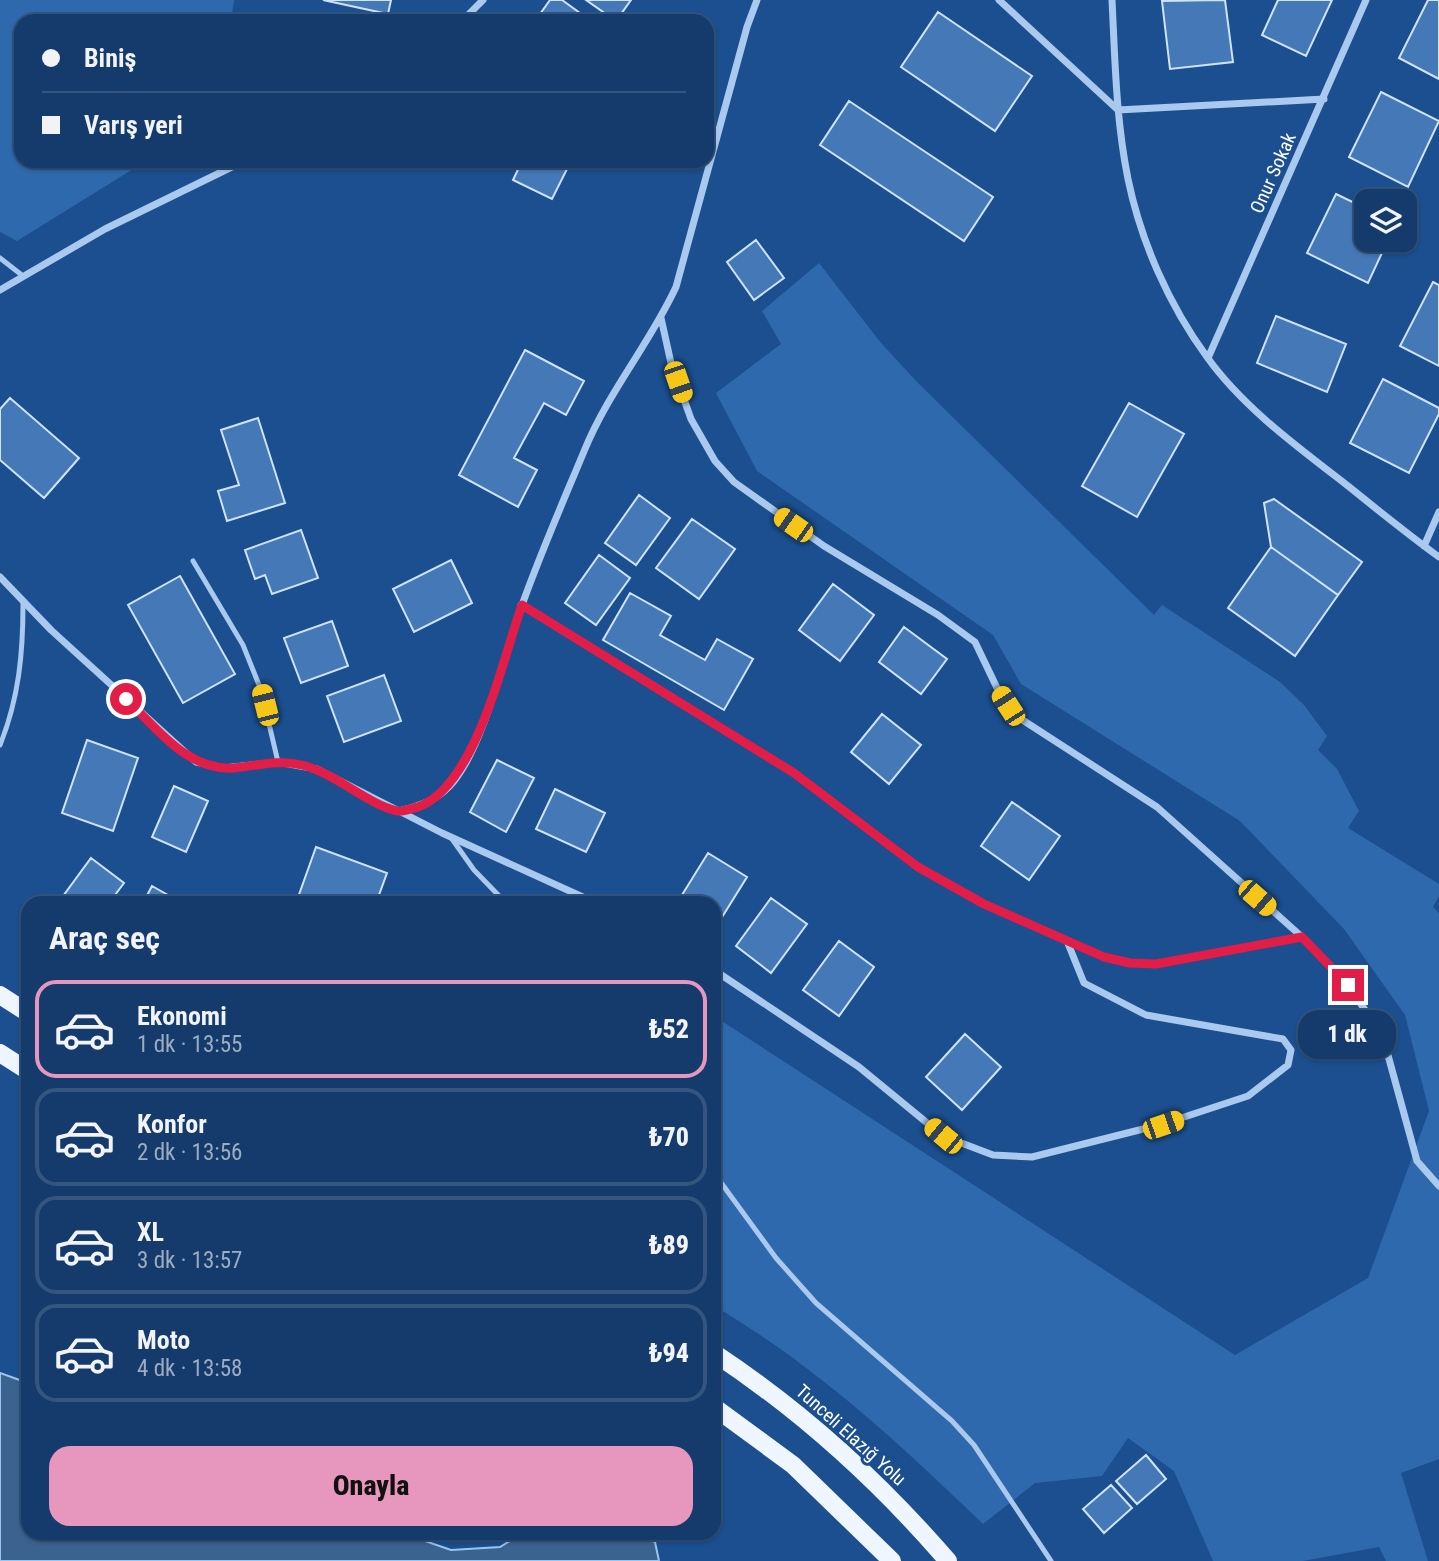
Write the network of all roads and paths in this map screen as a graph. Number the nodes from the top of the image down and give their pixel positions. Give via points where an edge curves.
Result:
1 (483, 0) edge
2 (757, 0) edge
3 (999, 0) edge
4 (1112, 0) edge
5 (1366, 0) edge
6 (469, 14) edge
7 (1324, 99) junction
8 (1118, 110) junction
9 (714, 150) edge
10 (230, 168) edge
11 (709, 168) edge
12 (0, 258) edge
13 (23, 276) junction
14 (0, 290) edge
15 (661, 318) junction
16 (1208, 358) junction
17 (1439, 512) edge
18 (1424, 546) junction
19 (1439, 557) edge
20 (193, 561) dead end
21 (0, 578) edge
22 (23, 604) junction
23 (522, 605) junction
24 (0, 744) edge
25 (278, 762) junction
26 (399, 811) junction
27 (451, 837) junction
28 (499, 896) edge
29 (581, 896) edge
30 (1302, 937) junction
31 (1068, 941) junction
32 (721, 975) edge
33 (0, 995) edge
34 (21, 1008) edge
35 (0, 1053) edge
36 (21, 1066) edge
37 (721, 1183) edge
38 (1439, 1186) edge
39 (721, 1358) edge
40 (721, 1413) edge
41 (892, 1561) edge
42 (948, 1561) edge
43 (1051, 1561) edge

1 - 6 street
2 - 9 street
3 - 8 street
4 - 8 street
5 - 7 street, Onur Sokak
7 - 8 street
7 - 16 street, Onur Sokak
8 - 16 street via 1140,227 1168,295
10 - 13 street
11 - 15 street via 676,286
12 - 13 lane
13 - 14 street
15 - 23 street via 610,396
15 - 30 street via 691,419 715,461 734,482 975,642 998,690 1021,719 1157,807
16 - 18 street via 1288,440
17 - 18 street
18 - 19 street
20 - 25 lane via 243,645 261,690
21 - 22 street
22 - 24 lane via 18,689
22 - 25 street via 196,762 224,768
23 - 26 street via 464,765 443,793
23 - 31 street via 794,773 918,867 984,904
25 - 26 street via 317,769
26 - 27 street
27 - 28 lane
27 - 29 street
30 - 31 street via 1156,964 1104,957
30 - 38 street via 1348,985 1376,1026 1417,1161
31 - 32 street via 1084,983 1146,1015 1283,1039 1291,1050 1288,1065 1248,1096 1163,1125 1032,1157 993,1155 943,1136 850,1061
33 - 34 main road
35 - 36 main road
37 - 43 lane via 776,1258 816,1303 974,1446
39 - 42 main road, Tunceli Elazığ Yolu via 809,1421
40 - 41 main road via 793,1465

